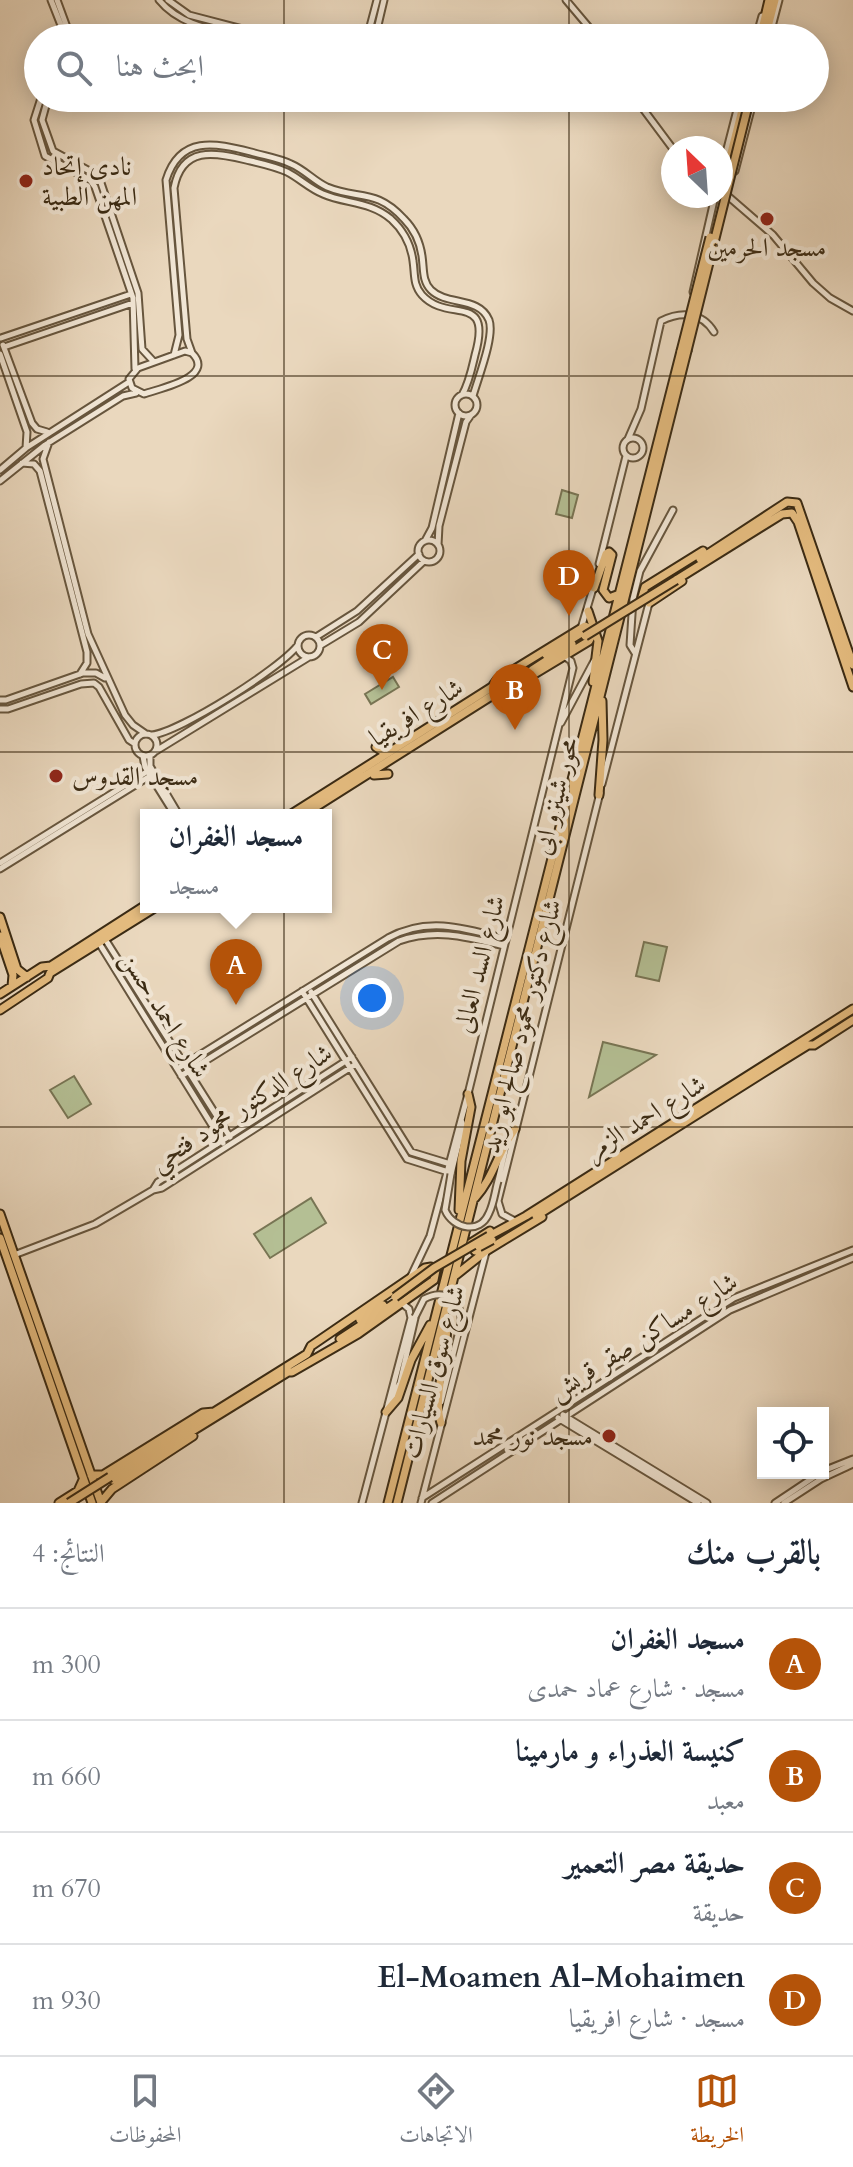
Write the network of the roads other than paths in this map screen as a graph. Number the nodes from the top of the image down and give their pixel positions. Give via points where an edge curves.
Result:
1 (51, 0) edge
2 (57, 0) edge
3 (159, 0) edge
4 (168, 0) edge
5 (377, 0) edge
6 (384, 0) edge
7 (566, 0) edge
8 (772, 0) edge
9 (62, 24) edge
10 (65, 24) edge
11 (197, 24) edge
12 (223, 24) edge
13 (371, 24) edge
14 (378, 24) edge
15 (586, 24) edge
16 (766, 24) edge
17 (37, 112) edge
18 (44, 112) edge
19 (645, 112) edge
20 (742, 112) edge
21 (743, 112) edge
22 (744, 112) edge
23 (663, 136) edge
24 (733, 138) edge
25 (733, 150) edge
26 (91, 176) junction
27 (733, 204) edge
28 (717, 208) edge
29 (718, 208) edge
30 (719, 208) edge
31 (693, 293) junction
32 (131, 294) junction
33 (703, 296) junction
34 (120, 298) junction
35 (133, 303) junction
36 (123, 306) junction
37 (136, 310) junction
38 (853, 311) edge
39 (685, 314) junction
40 (698, 317) junction
41 (716, 330) dead end
42 (12, 334) junction
43 (0, 337) edge
44 (14, 343) junction
45 (4, 347) junction
46 (684, 351) junction
47 (192, 353) junction
48 (0, 354) edge
49 (174, 355) junction
50 (154, 362) junction
51 (135, 369) junction
52 (129, 381) junction
53 (137, 393) junction
54 (462, 395) junction
55 (473, 396) junction
56 (459, 413) junction
57 (471, 415) junction
58 (637, 422) junction
59 (34, 425) junction
60 (27, 429) junction
61 (48, 433) junction
62 (628, 439) junction
63 (49, 442) junction
64 (641, 443) junction
65 (26, 448) junction
66 (626, 456) junction
67 (43, 459) junction
68 (22, 463) junction
69 (36, 465) junction
70 (0, 470) edge
71 (0, 481) edge
72 (673, 510) dead end
73 (740, 536) junction
74 (425, 541) junction
75 (438, 545) junction
76 (419, 554) junction
77 (424, 561) junction
78 (594, 588) junction
79 (618, 593) junction
80 (649, 603) junction
81 (588, 611) junction
82 (581, 627) junction
83 (316, 637) junction
84 (298, 645) junction
85 (321, 645) junction
86 (635, 653) junction
87 (563, 656) junction
88 (596, 656) junction
89 (309, 657) junction
90 (99, 661) junction
91 (87, 663) junction
92 (853, 665) edge
93 (80, 674) junction
94 (108, 680) junction
95 (595, 684) junction
96 (853, 687) edge
97 (494, 690) junction
98 (602, 693) junction
99 (3, 700) edge
100 (1, 711) edge
101 (559, 725) junction
102 (149, 734) junction
103 (135, 744) junction
104 (150, 754) junction
105 (393, 755) junction
106 (370, 764) junction
107 (149, 773) junction
108 (368, 775) junction
109 (599, 795) junction
110 (173, 809) edge
111 (174, 809) edge
112 (299, 809) edge
113 (313, 809) edge
114 (0, 863) edge
115 (0, 869) edge
116 (140, 909) edge
117 (146, 913) edge
118 (0, 917) edge
119 (0, 936) edge
120 (102, 941) junction
121 (505, 942) junction
122 (50, 970) junction
123 (20, 975) junction
124 (12, 986) junction
125 (309, 987) junction
126 (302, 991) junction
127 (313, 994) junction
128 (306, 998) junction
129 (0, 1001) edge
130 (853, 1007) edge
131 (853, 1018) edge
132 (352, 1057) junction
133 (346, 1062) junction
134 (184, 1064) junction
135 (356, 1064) junction
136 (350, 1068) junction
137 (177, 1069) junction
138 (189, 1071) junction
139 (181, 1076) junction
140 (468, 1094) junction
141 (460, 1119) junction
142 (514, 1130) junction
143 (231, 1139) junction
144 (223, 1144) junction
145 (447, 1163) junction
146 (448, 1173) junction
147 (591, 1182) junction
148 (575, 1185) junction
149 (473, 1199) junction
150 (0, 1214) edge
151 (460, 1217) junction
152 (513, 1220) junction
153 (0, 1238) edge
154 (490, 1238) junction
155 (853, 1250) edge
156 (486, 1251) junction
157 (14, 1255) junction
158 (853, 1258) edge
159 (454, 1279) junction
160 (408, 1281) junction
161 (20, 1284) junction
162 (399, 1301) junction
163 (441, 1312) junction
164 (307, 1354) junction
165 (389, 1401) junction
166 (386, 1412) junction
167 (215, 1414) junction
168 (559, 1415) junction
169 (442, 1421) junction
170 (631, 1460) junction
171 (853, 1462) edge
172 (829, 1468) edge
173 (87, 1477) junction
174 (811, 1479) edge
175 (110, 1480) junction
176 (74, 1494) junction
177 (424, 1499) edge
178 (101, 1502) edge
179 (59, 1503) edge
180 (69, 1503) edge
181 (79, 1503) edge
182 (92, 1503) edge
183 (362, 1503) edge
184 (388, 1503) edge
185 (397, 1503) edge
186 (432, 1503) edge
187 (698, 1503) edge
188 (707, 1503) edge
189 (775, 1503) edge
190 (784, 1503) edge

1 - 9 street
2 - 10 street
3 - 11 street via 171,13
4 - 12 street via 189,15
5 - 13 street
6 - 14 street
7 - 15 street
8 - 16 main road
17 - 26 street via 34,120 45,156
18 - 26 street via 52,149
19 - 23 street
20 - 24 street
21 - 25 main road, محور شينزو ابى, bridge
22 - 46 main road, محور شينزو ابى, bridge
26 - 32 street
26 - 37 street via 100,180 135,283
27 - 38 street via 773,235 813,283
28 - 31 street
29 - 46 main road, محور شينزو ابى, bridge
30 - 33 street
31 - 33 street
31 - 39 street
32 - 34 street
32 - 35 street
33 - 40 street
34 - 36 street
34 - 42 street
35 - 36 street
35 - 37 street
36 - 44 street
37 - 50 street via 141,347
37 - 51 street
39 - 40 street
39 - 58 street via 661,321
40 - 41 street
42 - 43 street
42 - 44 street
43 - 45 street
44 - 45 street
45 - 59 street
46 - 79 main road, محور شينزو ابى
46 - 98 main road, محور شينزو ابى
47 - 49 street
47 - 53 street via 199,366 192,376
47 - 54 street via 174,188 188,162 221,153 281,170 322,194 373,207 394,222 409,245 422,295 470,314 479,324 481,335
48 - 60 street
49 - 50 street
49 - 55 street via 179,335 166,180 184,152 217,144 287,162 325,186 373,197 401,215 418,240 430,289 477,306 488,318 490,335
50 - 51 street
51 - 52 street
52 - 53 street
52 - 61 street
53 - 63 street via 123,396
54 - 55 street
54 - 56 street via 455,405
55 - 57 street via 477,407
56 - 57 street
56 - 74 street
57 - 75 street
58 - 62 street
58 - 64 street
59 - 60 street
59 - 61 street
60 - 65 street
61 - 65 street
62 - 64 street
62 - 66 street via 623,447
63 - 67 street
63 - 68 street
64 - 66 street via 640,455
65 - 70 street
66 - 78 street
67 - 69 street
67 - 90 street
68 - 69 street
68 - 71 street
69 - 91 street
72 - 86 street via 638,577 630,645
73 - 80 main road via 738,545
73 - 80 main road via 732,534 645,587 642,597
73 - 92 main road via 789,502 797,503
73 - 96 main road via 785,513 795,515
73 - 97 main road, bridge
74 - 75 street
74 - 76 street
75 - 77 street via 437,558
76 - 77 street
76 - 83 street via 353,615
77 - 85 street via 359,622
78 - 79 main road via 609,552 603,590 609,598
78 - 81 street
79 - 95 main road, محور شينزو ابى
80 - 86 street, شارع دكتور محمود صالح ابو زيد
81 - 82 street
81 - 88 main road via 598,641
82 - 87 main road, شارع افريقيا via 590,628 591,638
82 - 97 main road, شارع افريقيا via 496,681
83 - 84 street via 303,636
83 - 85 street
84 - 89 street
84 - 102 street via 278,665 177,727
85 - 89 street
86 - 109 street, شارع دكتور محمود صالح ابو زيد
87 - 97 main road, شارع افريقيا via 506,691
87 - 101 street, شارع السد العالى via 573,668
88 - 95 main road
88 - 101 street
89 - 104 street
90 - 91 street
90 - 94 street
91 - 93 street
93 - 94 street via 96,673
93 - 99 street
94 - 102 street via 127,719
95 - 151 main road, محور شينزو ابى
97 - 105 main road, شارع افريقيا
98 - 109 main road
98 - 149 main road, محور شينزو ابى
100 - 103 street via 91,682
101 - 121 street, شارع السد العالى
102 - 103 street
102 - 104 street via 157,742
103 - 104 street via 137,752
104 - 107 street
104 - 111 street via 150,765
105 - 106 main road, شارع افريقيا
105 - 106 main road via 374,749
105 - 108 main road, شارع افريقيا
105 - 108 main road via 390,772
106 - 112 main road, شارع افريقيا
107 - 110 street
107 - 114 street
107 - 115 street
108 - 113 main road, شارع افريقيا
109 - 142 street, شارع دكتور محمود صالح ابو زيد
116 - 122 main road
117 - 120 main road
118 - 123 main road
119 - 123 main road
120 - 122 main road
120 - 134 street, شارع احمد حسن
120 - 137 street, شارع احمد حسن
121 - 125 street via 453,926 413,927
121 - 127 street via 417,935 392,944
121 - 140 street, شارع السد العالى
122 - 123 main road via 44,966
122 - 129 main road
123 - 124 main road
123 - 124 main road
124 - 129 main road
125 - 126 street
125 - 127 street
126 - 128 street
126 - 134 street
127 - 128 street
127 - 132 street
128 - 133 street
128 - 138 street
130 - 148 main road, شارع احمد الزمر
131 - 147 main road, شارع احمد الزمر
132 - 133 street, شارع الدكتور محمود فتحي
132 - 135 street
133 - 136 street
133 - 143 street, شارع الدكتور محمود فتحي
134 - 137 street
134 - 138 street, شارع احمد حسن
135 - 136 street, شارع الدكتور محمود فتحي
135 - 145 street via 411,1152
136 - 143 street, شارع الدكتور محمود فتحي
136 - 146 street via 409,1160
137 - 139 street, شارع احمد حسن
138 - 139 street
138 - 143 street, شارع احمد حسن
139 - 144 street, شارع احمد حسن
140 - 141 street, شارع السد العالى
140 - 151 main road
141 - 145 street, شارع السد العالى
141 - 146 street via 463,1125
142 - 146 street, bridge via 487,1218 476,1225 463,1227 445,1210
142 - 149 main road via 491,1177
142 - 152 street, شارع دكتور محمود صالح ابو زيد via 498,1203 502,1214
143 - 144 street, شارع الدكتور محمود فتحي
144 - 157 street, شارع الدكتور محمود فتحي via 95,1224
145 - 146 street, شارع السد العالى
146 - 160 street, شارع السد العالى via 430,1236
147 - 154 main road
147 - 156 main road, شارع احمد الزمر
148 - 152 main road, شارع احمد الزمر via 568,1184
148 - 154 main road
149 - 159 main road, محور شينزو ابى
150 - 157 main road
151 - 163 main road, محور شينزو ابى
152 - 156 main road, شارع احمد الزمر via 473,1240 474,1250
153 - 161 main road
154 - 162 main road, bridge
155 - 168 street, شارع مساكن صقر قريش via 734,1298
156 - 159 main road, شارع احمد الزمر
156 - 169 street, شارع سوق السيارات
157 - 161 main road
158 - 168 street, شارع مساكن صقر قريش via 738,1305
159 - 163 main road, محور شينزو ابى
160 - 162 main road via 425,1268 437,1274
160 - 164 main road
161 - 173 main road
162 - 164 main road
162 - 165 street, شارع سوق السيارات via 411,1318
162 - 167 main road
163 - 166 main road
163 - 169 main road
163 - 184 main road, محور شينزو ابى
163 - 185 main road, محور شينزو ابى
164 - 167 main road
165 - 166 street, شارع سوق السيارات
165 - 169 street, bridge via 400,1383 424,1299 440,1294 451,1298 461,1311 461,1323 441,1404
166 - 183 street, شارع سوق السيارات
167 - 175 main road
168 - 170 street
168 - 177 street, شارع مساكن صقر قريش
168 - 186 street, شارع مساكن صقر قريش
169 - 177 street, شارع سوق السيارات
170 - 187 street
170 - 188 street
171 - 172 street
171 - 190 street
173 - 175 main road
173 - 176 main road
173 - 178 main road
173 - 182 main road
174 - 189 street
175 - 178 main road
175 - 180 main road, bridge
175 - 181 main road, bridge
176 - 179 main road
176 - 181 main road
177 - 186 street

